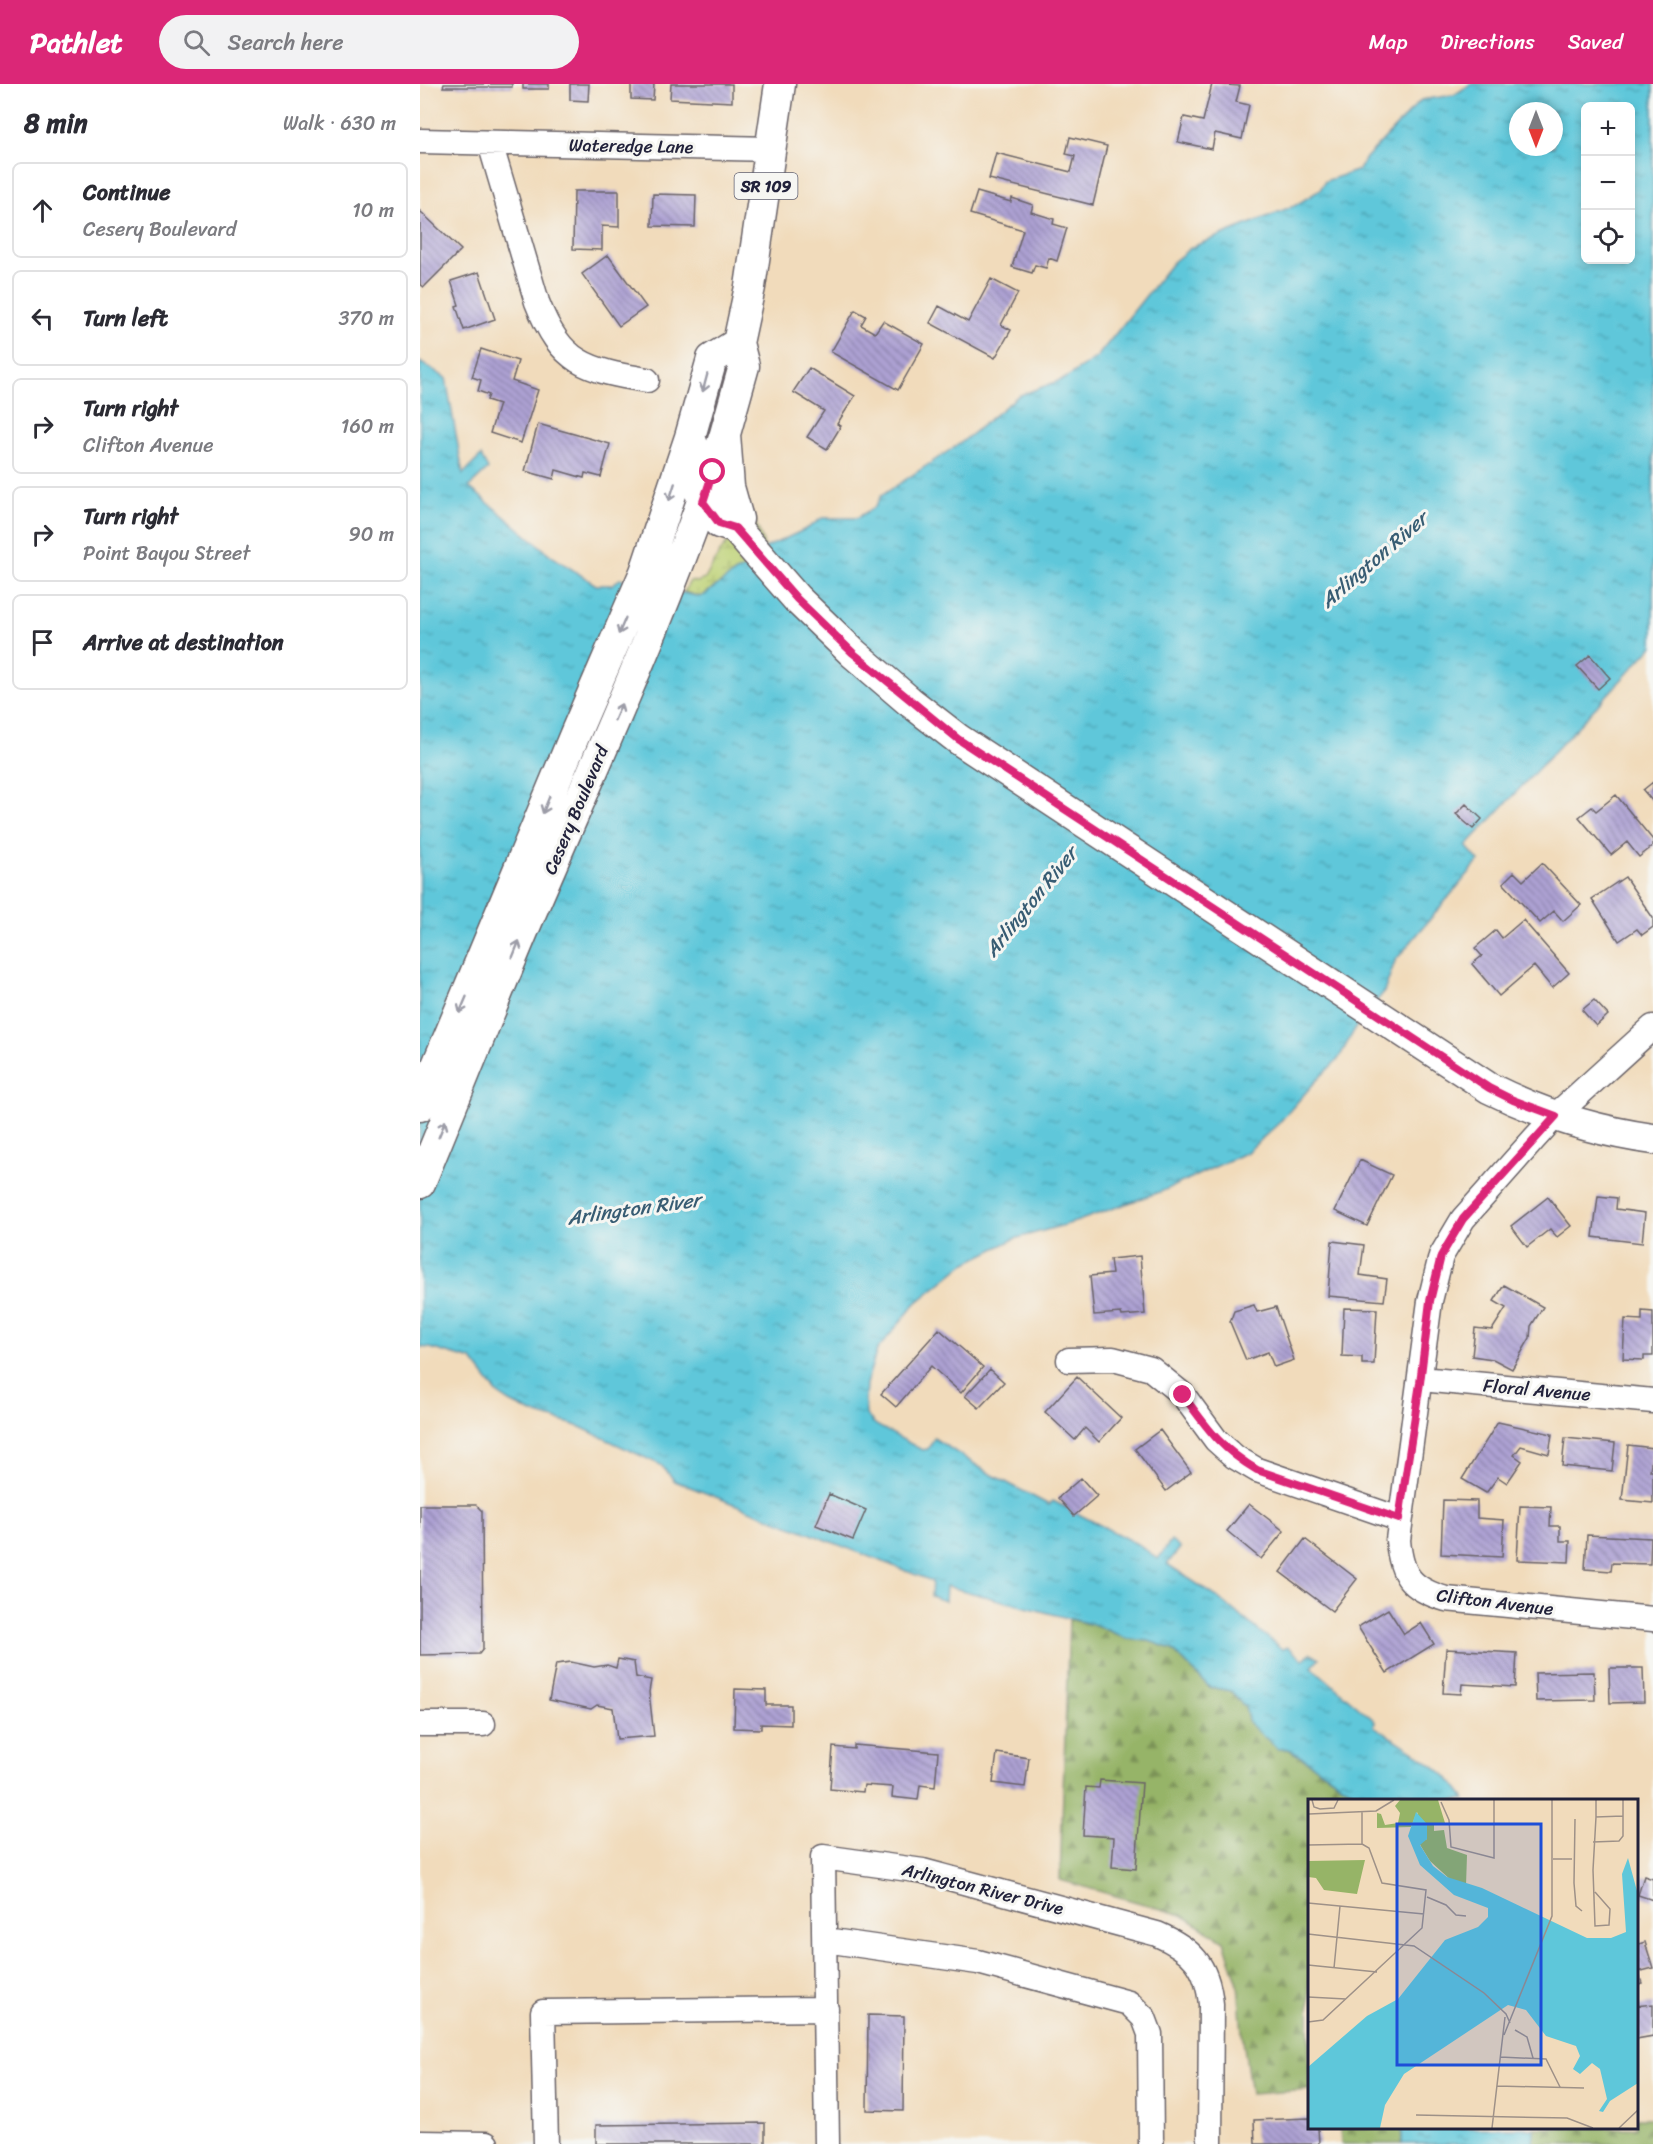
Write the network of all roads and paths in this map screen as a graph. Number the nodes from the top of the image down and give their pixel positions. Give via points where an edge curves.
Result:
1 (780, 84) edge
2 (420, 141) edge
3 (490, 143) junction
4 (772, 149) junction
5 (738, 343) junction
6 (647, 380) dead end
7 (725, 434) junction
8 (690, 437) junction
9 (703, 502) junction
10 (735, 528) junction
11 (658, 577) junction
12 (1653, 1027) edge
13 (420, 1106) edge
14 (1556, 1116) junction
15 (1653, 1139) edge
16 (420, 1184) edge
17 (1069, 1360) dead end
18 (1421, 1379) junction
19 (1653, 1401) edge
20 (1399, 1519) junction
21 (1653, 1619) edge
22 (420, 1724) edge
23 (483, 1724) dead end
24 (825, 1940) junction
25 (826, 2009) junction
26 (420, 2143) edge
27 (486, 2144) edge
28 (546, 2144) edge
29 (827, 2144) edge
30 (1151, 2144) edge
31 (1210, 2144) edge

1 - 4 main road, SR 109
2 - 3 street, Wateredge Lane
3 - 4 street, Wateredge Lane
3 - 6 street via 546,325 563,350 582,364 604,373
4 - 5 main road, SR 109
5 - 7 main road, SR 109 via 744,366
5 -> 8 main road, SR 109 via 712,359
7 - 9 main road, Cesery Boulevard / SR 109
7 - 10 main road via 729,487 738,519
8 - 9 main road
8 -> 11 main road, Cesery Boulevard / SR 109
9 - 10 main road via 719,523
9 - 11 main road, Cesery Boulevard / SR 109
10 - 14 main road via 797,599 853,653 958,739 1489,1088
11 -> 13 main road, Cesery Boulevard / SR 109 via 575,734
16 -> 11 main road, Cesery Boulevard / SR 109 via 525,926
12 - 14 street, Clifton Avenue
14 - 15 main road via 1613,1133
14 - 18 street, Clifton Avenue via 1463,1219 1441,1256 1430,1301
17 - 20 street via 1113,1359 1151,1369 1183,1395 1216,1440 1235,1457 1257,1470
18 - 19 street, Floral Avenue
18 - 20 street, Clifton Avenue
20 - 21 street, Clifton Avenue via 1400,1563 1410,1580 1425,1593 1446,1599
22 - 23 street
24 - 25 street, Arlington River Drive
24 - 30 street via 978,1962 1129,2003 1144,2018 1150,2034
24 - 31 street, Arlington River Drive via 823,1857 923,1871 1176,1942 1192,1954 1209,1987
25 - 28 street via 543,2012
25 - 29 street, Arlington River Drive
26 - 27 street

